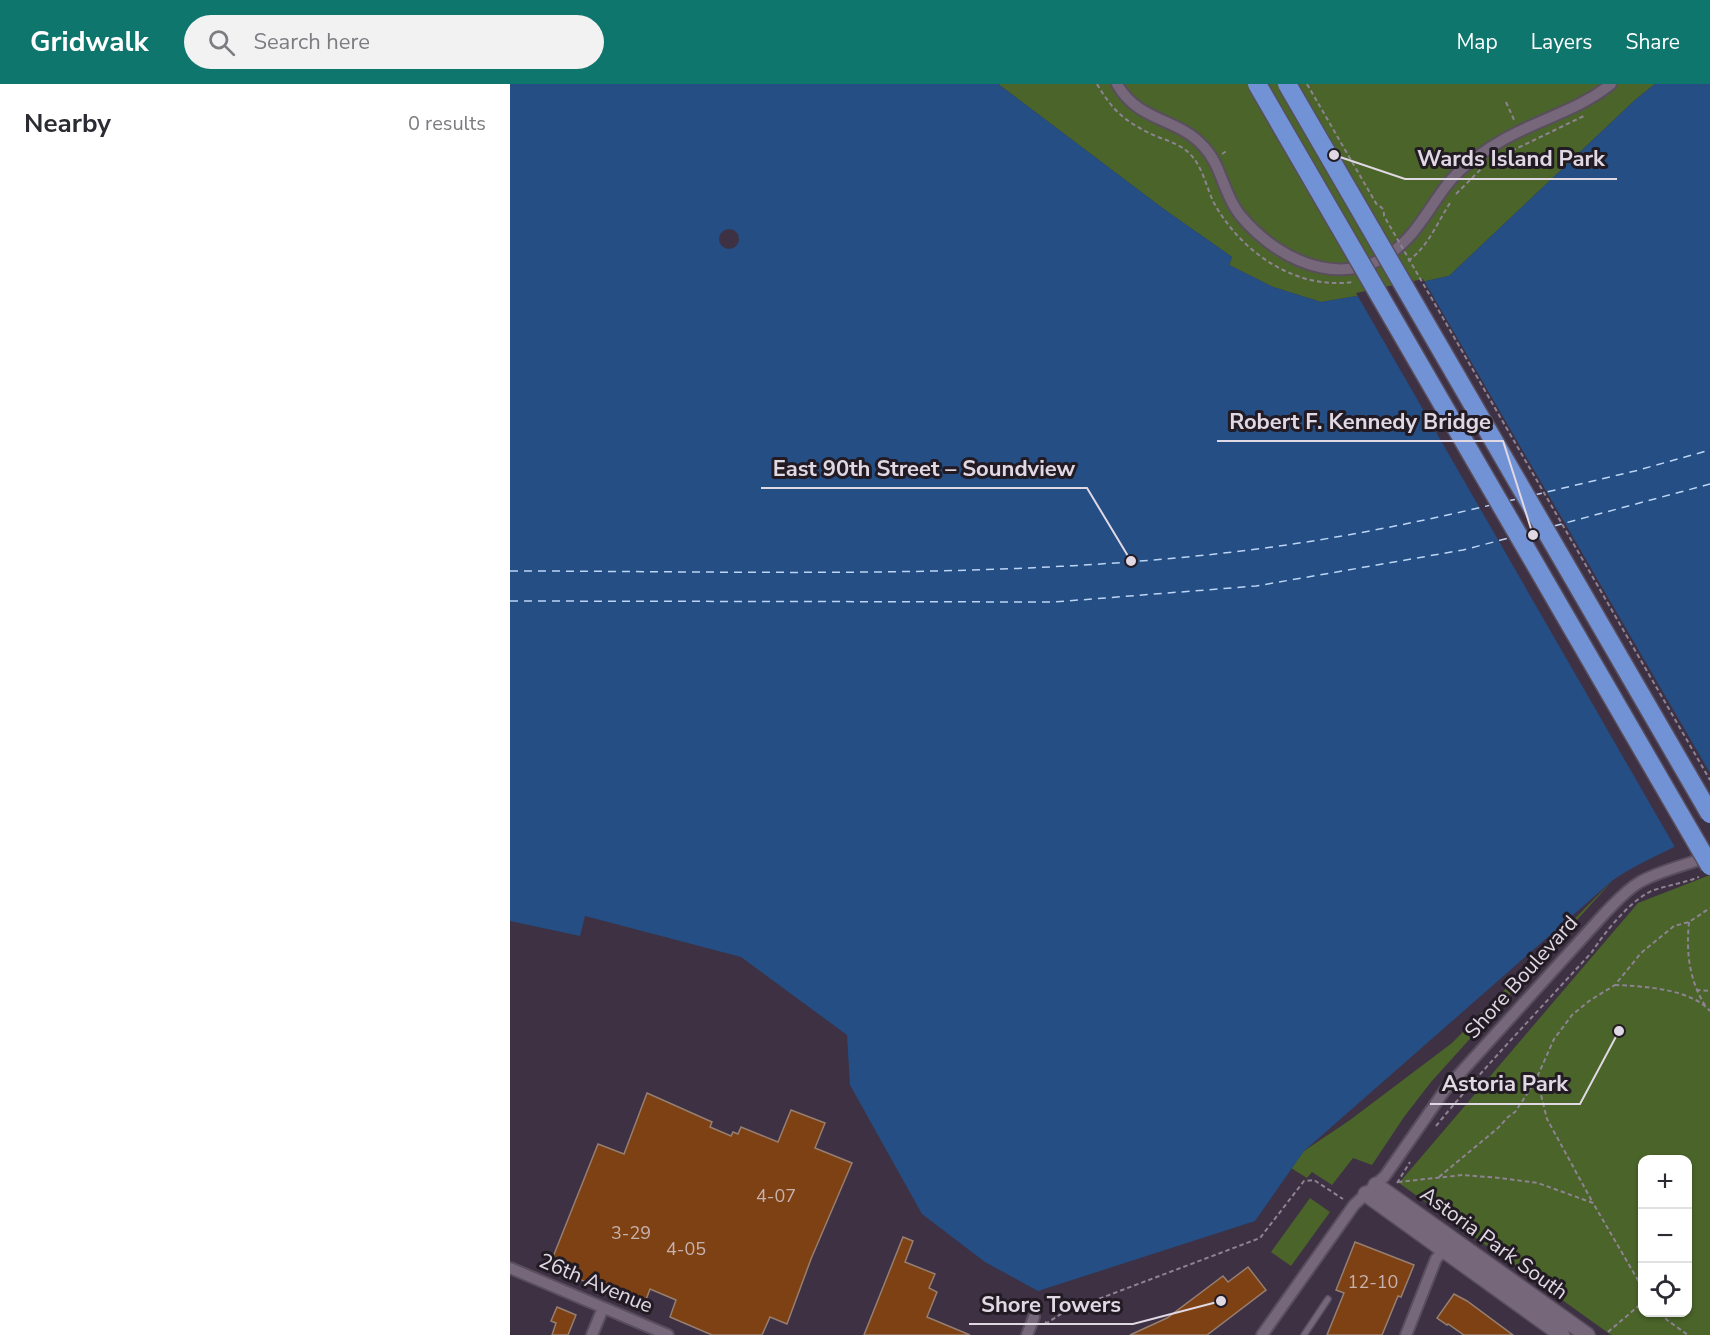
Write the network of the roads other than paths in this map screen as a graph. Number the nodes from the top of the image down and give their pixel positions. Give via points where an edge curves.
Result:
1 (1117, 84) edge
2 (1257, 84) edge
3 (1287, 84) edge
4 (1611, 84) edge
5 (1710, 814) edge
6 (1710, 856) edge
7 (1706, 871) edge
8 (1376, 1185) junction
9 (1448, 1244) junction
10 (510, 1268) edge
11 (1328, 1299) dead end
12 (603, 1308) junction
13 (1034, 1317) dead end
14 (592, 1335) edge
15 (668, 1335) edge
16 (1027, 1335) edge
17 (1262, 1335) edge
18 (1304, 1335) edge
19 (1406, 1335) edge
20 (1562, 1335) edge
21 (1587, 1335) edge

1 - 4 street via 1133,104 1181,128 1205,148 1229,199 1261,238 1295,260 1339,270 1368,264 1398,247 1444,188 1476,157 1519,131 1574,108
2 - 7 highway, bridge
3 - 5 highway, bridge
6 - 8 street, Shore Boulevard via 1651,876 1628,890 1445,1090
8 - 9 street, Astoria Park South
8 - 17 street, Shore Boulevard via 1354,1204
9 - 19 street via 1436,1259
9 - 20 street, Astoria Park South
9 - 21 street, Astoria Park South
10 - 12 street, 26th Avenue
11 - 18 lane
12 - 14 street
12 - 15 street, 26th Avenue
13 - 16 street

